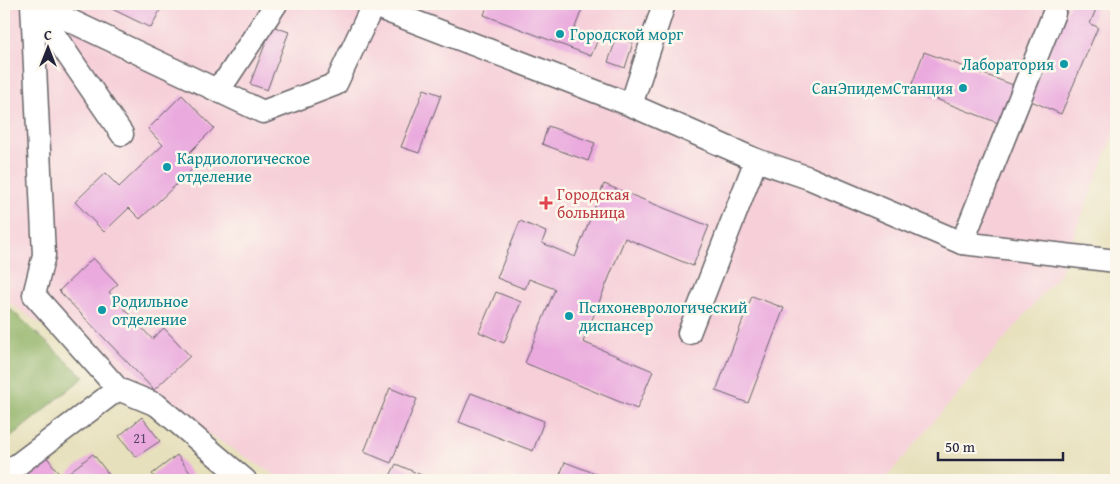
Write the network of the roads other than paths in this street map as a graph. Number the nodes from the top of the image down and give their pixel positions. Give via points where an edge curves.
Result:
1 (33, 4) edge
2 (276, 4) edge
3 (664, 4) edge
4 (371, 5) edge
5 (1054, 14) dead end
6 (215, 89) junction
7 (631, 105) junction
8 (122, 134) dead end
9 (756, 160) junction
10 (962, 243) junction
11 (1116, 261) edge
12 (689, 333) dead end
13 (118, 389) junction
14 (4, 475) edge
15 (244, 480) edge

1 - 6 street
1 - 8 street
1 - 13 street via 44,255 34,295
2 - 6 street via 227,78
3 - 7 street
4 - 6 street via 336,84 263,112
4 - 7 street
5 - 10 street
7 - 9 street
9 - 10 street via 808,178
9 - 12 street
10 - 11 street
13 - 14 street
13 - 15 street via 157,405

